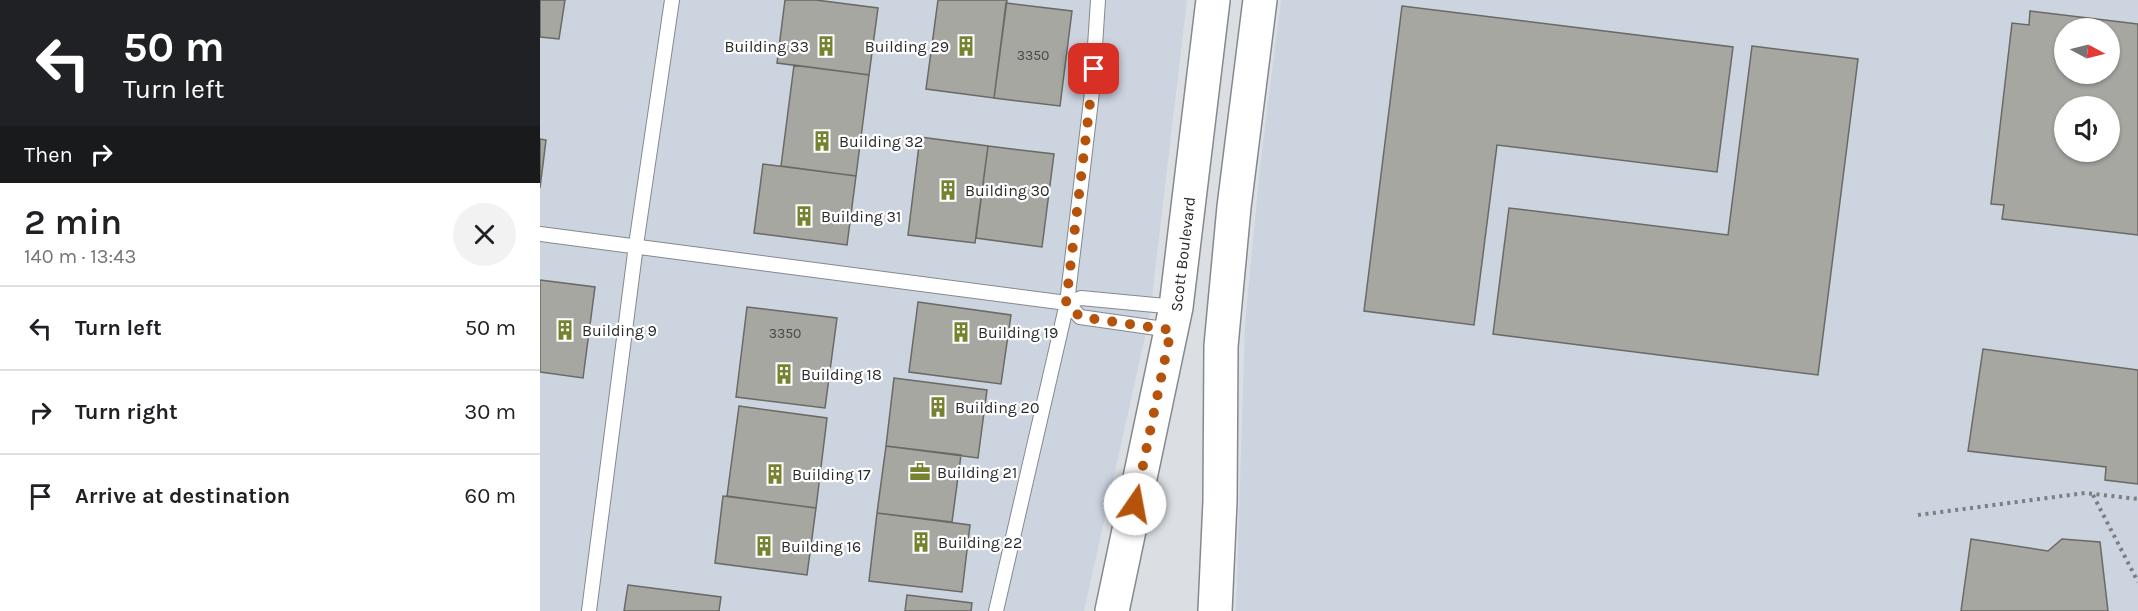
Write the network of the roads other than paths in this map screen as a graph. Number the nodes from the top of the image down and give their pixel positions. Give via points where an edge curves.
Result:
1 (672, 0) edge
2 (1098, 0) edge
3 (1213, 0) edge
4 (1260, 0) edge
5 (540, 234) edge
6 (636, 245) junction
7 (1066, 303) junction
8 (1173, 319) junction
9 (589, 611) edge
10 (996, 611) edge
11 (1112, 611) edge
12 (1215, 611) edge

1 - 6 lane
2 - 7 lane via 1092,92
3 - 8 main road, Scott Boulevard
4 - 12 main road via 1221,346
5 - 6 lane
6 - 7 lane
6 - 9 lane
7 - 8 lane via 1081,298
7 - 8 lane via 1080,317
7 - 10 lane
8 - 11 main road, Scott Boulevard

